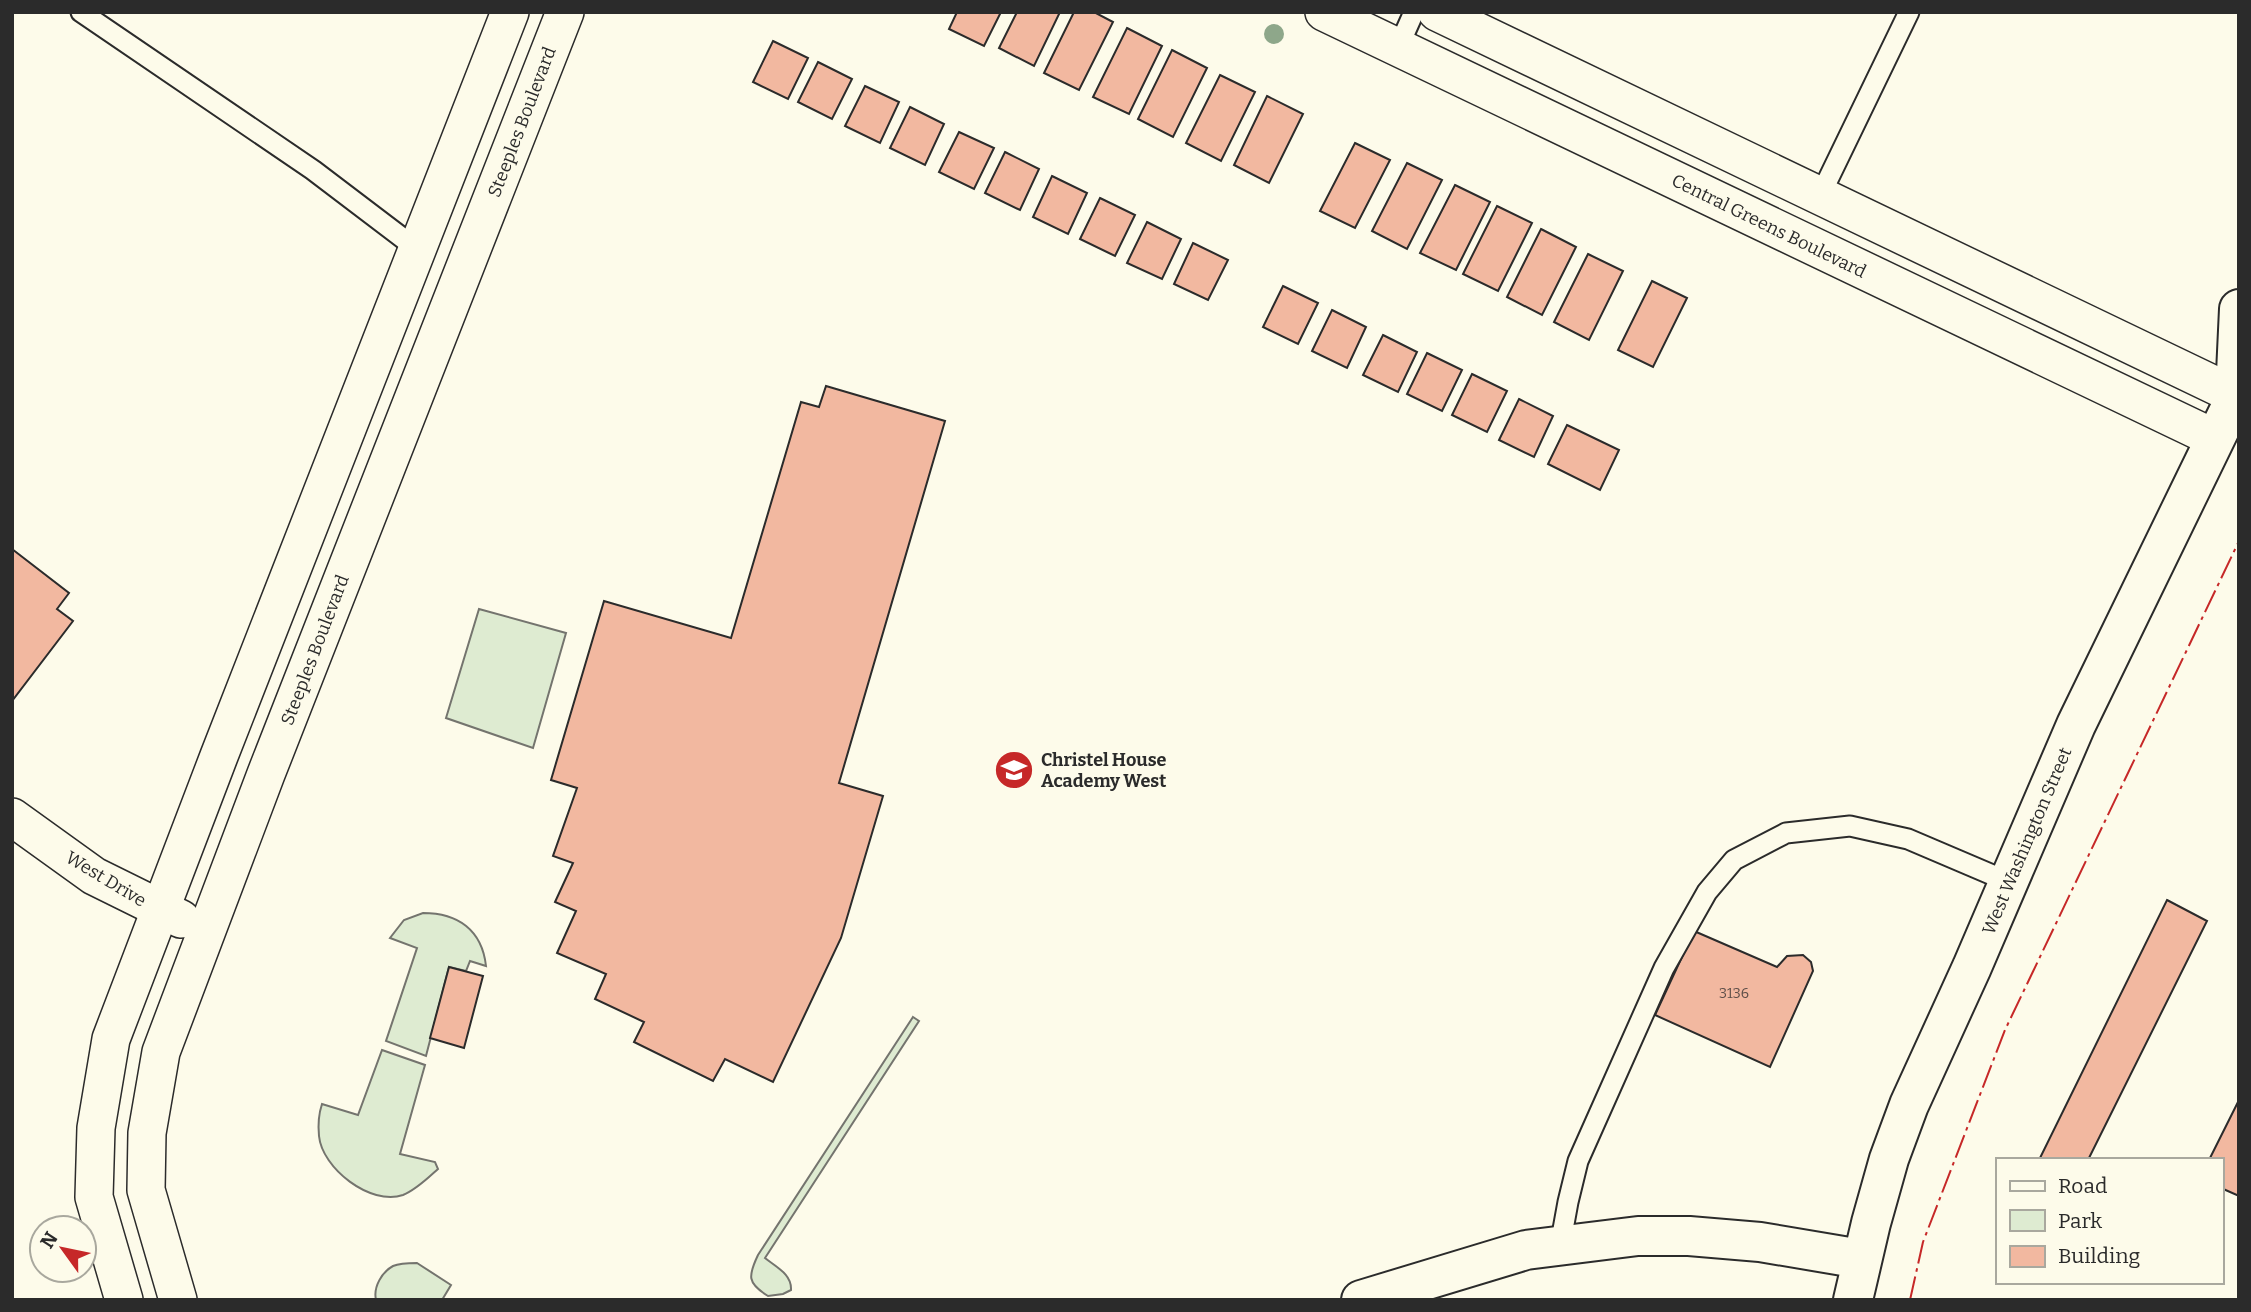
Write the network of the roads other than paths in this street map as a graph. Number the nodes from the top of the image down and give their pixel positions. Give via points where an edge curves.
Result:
1 (81, 12) edge
2 (510, 12) edge
3 (565, 12) edge
4 (1414, 12) edge
5 (1437, 12) edge
6 (1909, 12) edge
7 (1341, 16) edge
8 (1398, 48) junction
9 (1820, 196) junction
10 (417, 249) junction
11 (2239, 309) edge
12 (2237, 392) edge
13 (2214, 438) junction
14 (12, 817) edge
15 (2009, 882) junction
16 (160, 910) junction
17 (207, 931) junction
18 (1560, 1246) junction
19 (1861, 1259) junction
20 (1381, 1297) edge
21 (124, 1300) edge
22 (178, 1300) edge
23 (1853, 1300) edge

1 - 10 lane via 313,170
2 - 10 street
3 - 17 street, Steeples Boulevard
4 - 8 lane
5 - 9 street
6 - 9 lane
7 - 8 street, Central Greens Boulevard
8 - 13 street, Central Greens Boulevard
9 - 12 street
10 - 16 street
11 - 12 main road, West Washington Street
12 - 13 main road, West Washington Street
13 - 15 main road, West Washington Street via 2076,725
14 - 16 street, West Drive via 94,876
15 - 18 lane via 1908,839 1850,826 1786,832 1734,860 1707,892 1664,968 1578,1161
15 - 19 main road, West Washington Street via 1909,1105
16 - 17 street, West Drive
16 - 21 street via 111,1039 96,1128 94,1197
17 - 22 street, Steeples Boulevard via 160,1052 147,1133 146,1190
18 - 19 main road via 1638,1236 1689,1236 1760,1241
18 - 20 main road via 1526,1250
19 - 23 main road, West Washington Street

